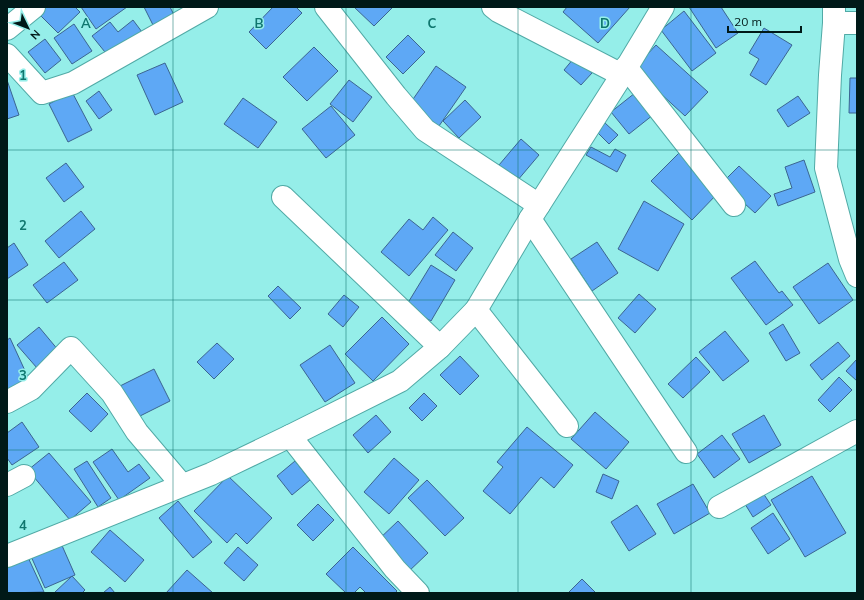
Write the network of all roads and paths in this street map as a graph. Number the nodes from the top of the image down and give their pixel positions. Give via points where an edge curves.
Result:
1 (34, 7) edge
2 (207, 7) edge
3 (493, 7) edge
4 (663, 7) edge
5 (332, 10) edge
6 (834, 15) edge
7 (857, 23) edge
8 (7, 29) edge
9 (7, 55) edge
10 (624, 71) junction
11 (283, 197) dead end
12 (734, 204) dead end
13 (535, 212) junction
14 (857, 276) edge
15 (476, 310) junction
16 (440, 347) junction
17 (7, 402) edge
18 (567, 426) dead end
19 (857, 431) edge
20 (290, 436) junction
21 (686, 452) dead end
22 (182, 485) junction
23 (719, 507) dead end
24 (7, 556) edge
25 (415, 592) edge

1 - 8 street
2 - 9 street via 73,83 42,93
3 - 10 street via 504,15
4 - 10 street
5 - 13 street via 396,96 425,130
6 - 7 street
6 - 14 street via 826,168 850,259
10 - 12 street
10 - 13 street
11 - 16 street
13 - 15 street
13 - 21 street
15 - 16 street
15 - 18 street
16 - 20 street via 400,381
17 - 22 street via 31,389 71,348 112,393 137,432
19 - 23 street
20 - 22 street
20 - 25 street
22 - 24 street

